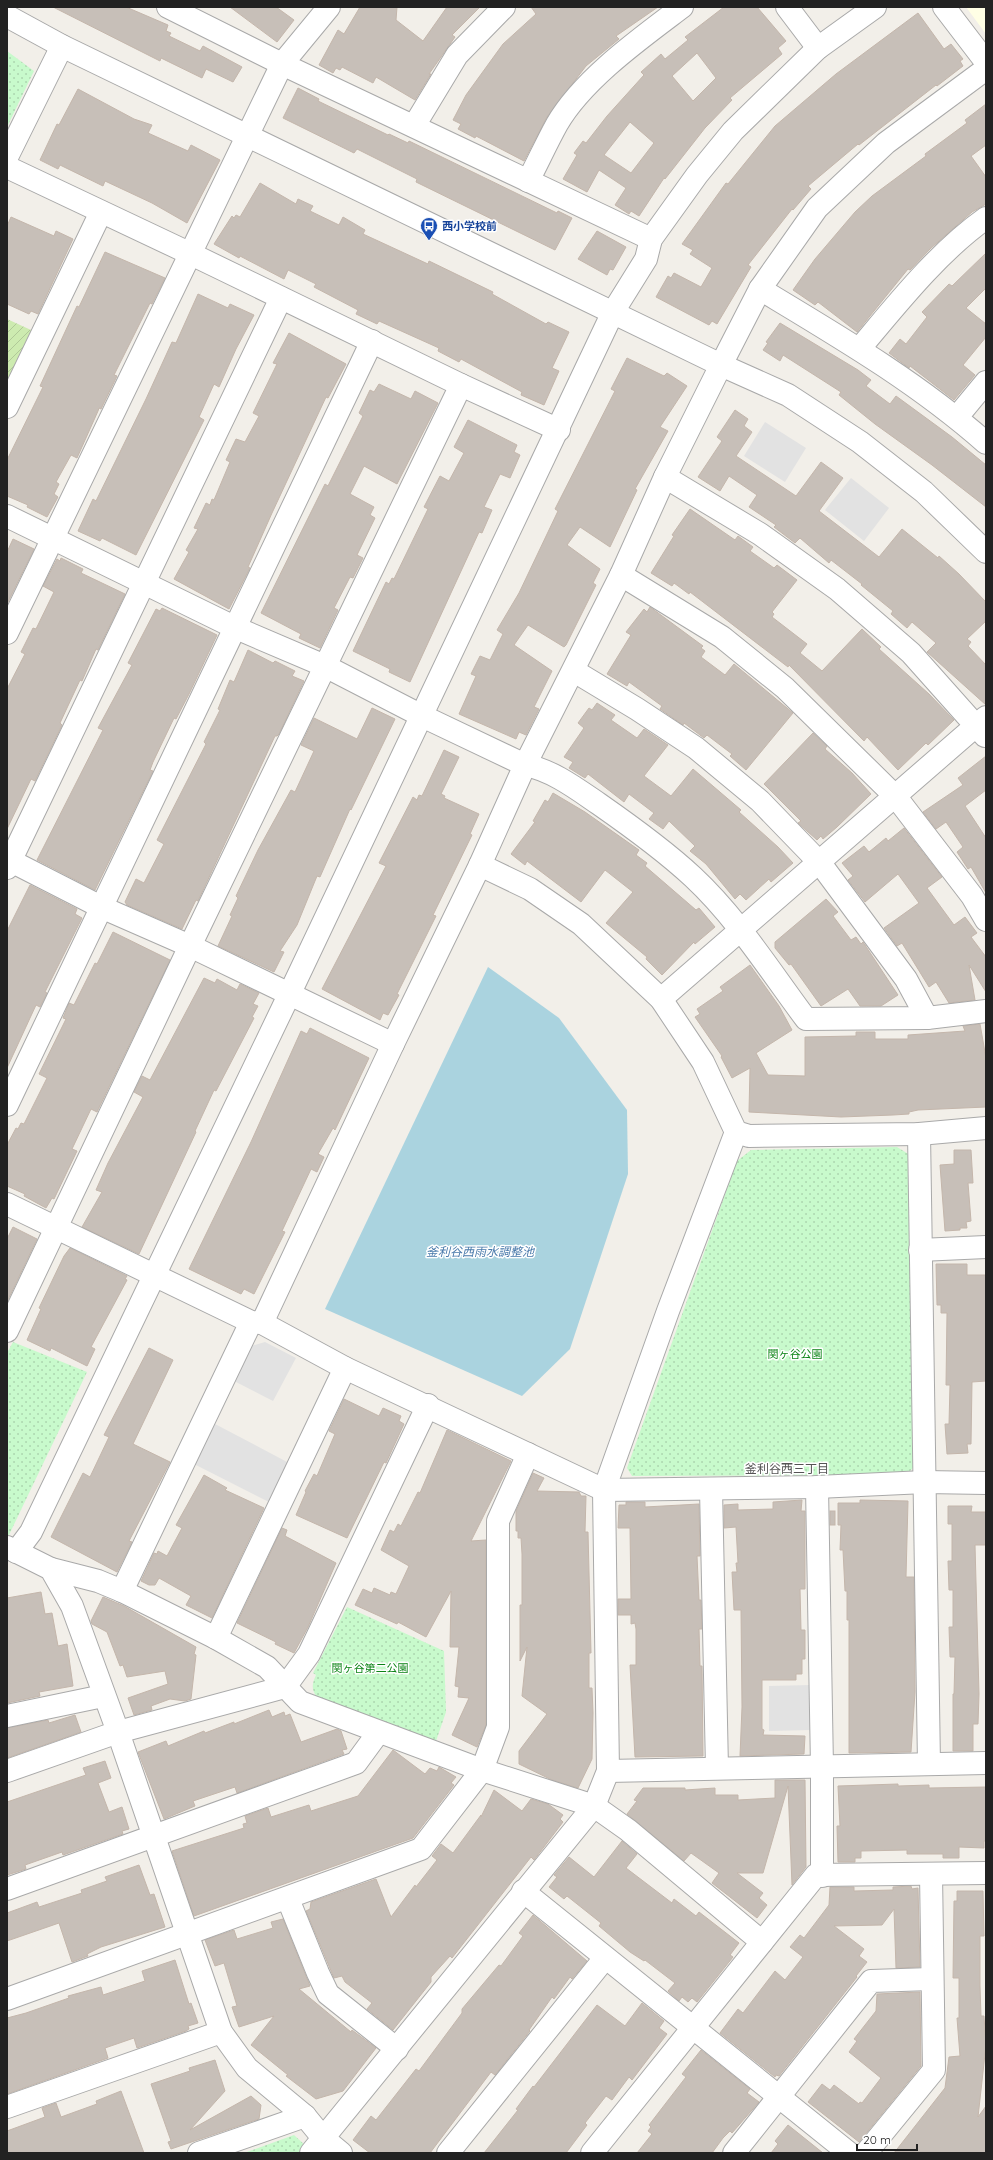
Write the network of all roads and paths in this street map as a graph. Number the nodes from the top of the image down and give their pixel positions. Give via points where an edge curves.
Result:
1 (329, 7) edge
2 (504, 7) edge
3 (682, 7) edge
4 (787, 7) edge
5 (875, 7) edge
6 (944, 7) edge
7 (173, 8) edge
8 (7, 16) edge
9 (62, 46) junction
10 (818, 48) junction
11 (986, 62) edge
12 (282, 64) junction
13 (986, 69) edge
14 (414, 126) junction
15 (248, 135) junction
16 (7, 157) edge
17 (7, 167) edge
18 (528, 181) junction
19 (101, 212) junction
20 (986, 218) edge
21 (651, 240) junction
22 (191, 254) junction
23 (760, 289) junction
24 (281, 298) junction
25 (613, 312) junction
26 (372, 341) junction
27 (860, 348) junction
28 (721, 364) junction
29 (986, 382) edge
30 (460, 385) junction
31 (7, 407) edge
32 (957, 417) junction
33 (559, 430) junction
34 (986, 443) edge
35 (665, 477) junction
36 (7, 516) edge
37 (52, 538) junction
38 (986, 552) edge
39 (621, 575) junction
40 (142, 583) junction
41 (236, 628) junction
42 (7, 633) edge
43 (325, 666) junction
44 (574, 671) junction
45 (420, 715) junction
46 (983, 727) edge
47 (525, 765) junction
48 (896, 797) junction
49 (8, 863) edge
50 (820, 863) junction
51 (480, 865) junction
52 (101, 907) junction
53 (986, 920) edge
54 (741, 931) junction
55 (190, 946) junction
56 (289, 995) junction
57 (661, 998) junction
58 (986, 1011) edge
59 (927, 1018) junction
60 (393, 1044) junction
61 (7, 1105) edge
62 (986, 1128) edge
63 (736, 1132) junction
64 (919, 1134) junction
65 (7, 1204) edge
66 (56, 1228) junction
67 (986, 1247) edge
68 (920, 1250) junction
69 (154, 1276) junction
70 (256, 1322) junction
71 (7, 1331) edge
72 (345, 1368) junction
73 (428, 1405) junction
74 (528, 1454) junction
75 (925, 1482) junction
76 (986, 1483) edge
77 (817, 1487) junction
78 (711, 1489) junction
79 (604, 1490) junction
80 (10, 1552) edge
81 (51, 1570) junction
82 (122, 1591) junction
83 (216, 1638) junction
84 (285, 1687) junction
85 (103, 1696) junction
86 (7, 1716) edge
87 (118, 1732) junction
88 (378, 1733) junction
89 (986, 1763) edge
90 (929, 1764) junction
91 (822, 1767) junction
92 (716, 1768) junction
93 (482, 1770) junction
94 (7, 1771) edge
95 (608, 1771) junction
96 (594, 1806) junction
97 (153, 1837) junction
98 (986, 1873) edge
99 (932, 1874) junction
100 (822, 1876) junction
101 (7, 1889) edge
102 (524, 1891) junction
103 (288, 1899) junction
104 (187, 1934) junction
105 (762, 1942) junction
106 (605, 1958) junction
107 (931, 1979) junction
108 (7, 1998) edge
109 (692, 2028) junction
110 (221, 2032) junction
111 (397, 2049) junction
112 (780, 2096) junction
113 (7, 2107) edge
114 (305, 2116) junction
115 (317, 2146) edge
116 (200, 2153) edge
117 (341, 2153) edge
118 (448, 2153) edge
119 (592, 2153) edge
120 (734, 2153) edge
121 (849, 2153) edge
122 (866, 2153) edge

1 - 12 street
2 - 14 street via 457,55
3 - 18 street via 624,52 585,89 558,123
4 - 10 street
5 - 10 street
6 - 11 street
7 - 12 street
8 - 9 street
9 - 15 street
9 - 16 street
10 - 21 street via 733,131 697,175
12 - 14 street
12 - 15 street
13 - 23 street via 886,143 817,208
14 - 18 street
15 - 22 street
15 - 25 street
17 - 19 street
18 - 21 street
19 - 22 street
19 - 31 street
20 - 27 street via 973,227 910,288
21 - 25 street via 646,260
22 - 24 street
22 - 37 street
23 - 27 street
23 - 28 street
24 - 26 street
24 - 40 street
25 - 28 street
25 - 33 street
26 - 30 street
26 - 41 street
27 - 32 street
28 - 35 street
28 - 38 street via 788,394 860,442 924,492
29 - 32 street
30 - 33 street
30 - 43 street
32 - 34 street
33 - 45 street
35 - 39 street
35 - 46 street via 760,534 837,589 911,653
36 - 37 street
37 - 40 street
37 - 42 street
39 - 44 street
39 - 48 street via 722,637 785,688
40 - 41 street
40 - 49 street
41 - 43 street
41 - 52 street
43 - 45 street
43 - 55 street
44 - 47 street
44 - 50 street via 696,748 760,801
45 - 47 street
45 - 56 street
46 - 48 street
47 - 51 street
47 - 54 street via 542,768 639,832 693,878
48 - 50 street
48 - 53 street via 972,896
49 - 52 street
50 - 54 street
50 - 59 street via 906,979
51 - 57 street via 530,889 581,924
51 - 60 street
52 - 55 street
52 - 61 street
54 - 57 street
54 - 59 street via 806,1019
55 - 56 street
55 - 66 street
56 - 60 street
56 - 69 street
57 - 63 street via 703,1062
58 - 59 street
60 - 70 street
62 - 64 street
63 - 64 street via 749,1136
63 - 79 street via 668,1310
64 - 68 street
65 - 66 street
66 - 69 street
66 - 71 street
67 - 68 street
68 - 75 street
69 - 70 street
69 - 80 street via 31,1532
70 - 72 street
70 - 82 street
72 - 73 street
72 - 83 street
73 - 74 street
73 - 84 street via 308,1654
74 - 79 street
74 - 93 street via 498,1521 498,1727
75 - 76 street
75 - 77 street
75 - 90 street
77 - 78 street
77 - 91 street
78 - 79 street
78 - 92 street
79 - 95 street
80 - 81 street
81 - 82 street via 98,1581
81 - 85 street via 72,1606
82 - 83 street
83 - 84 street via 267,1667
84 - 87 street
84 - 88 street via 300,1702
85 - 86 street
85 - 87 street
87 - 94 street
87 - 97 street
88 - 93 street
88 - 97 street via 356,1763
89 - 90 street
90 - 91 street
91 - 92 street
91 - 100 street
92 - 95 street
93 - 96 street
93 - 103 street via 422,1849
95 - 96 street
96 - 102 street
96 - 105 street via 628,1830
97 - 101 street
97 - 104 street
98 - 99 street
99 - 100 street
99 - 107 street
100 - 105 street via 816,1875
102 - 106 street
102 - 111 street
103 - 104 street
103 - 111 street via 328,1994
104 - 108 street
104 - 110 street
105 - 109 street
106 - 109 street
106 - 118 street
107 - 112 street via 871,1981
107 - 122 street via 934,2070
109 - 112 street
109 - 119 street
110 - 113 street
110 - 114 street via 247,2068
111 - 115 street
112 - 120 street
112 - 121 street
114 - 115 street
114 - 116 street
115 - 117 street

